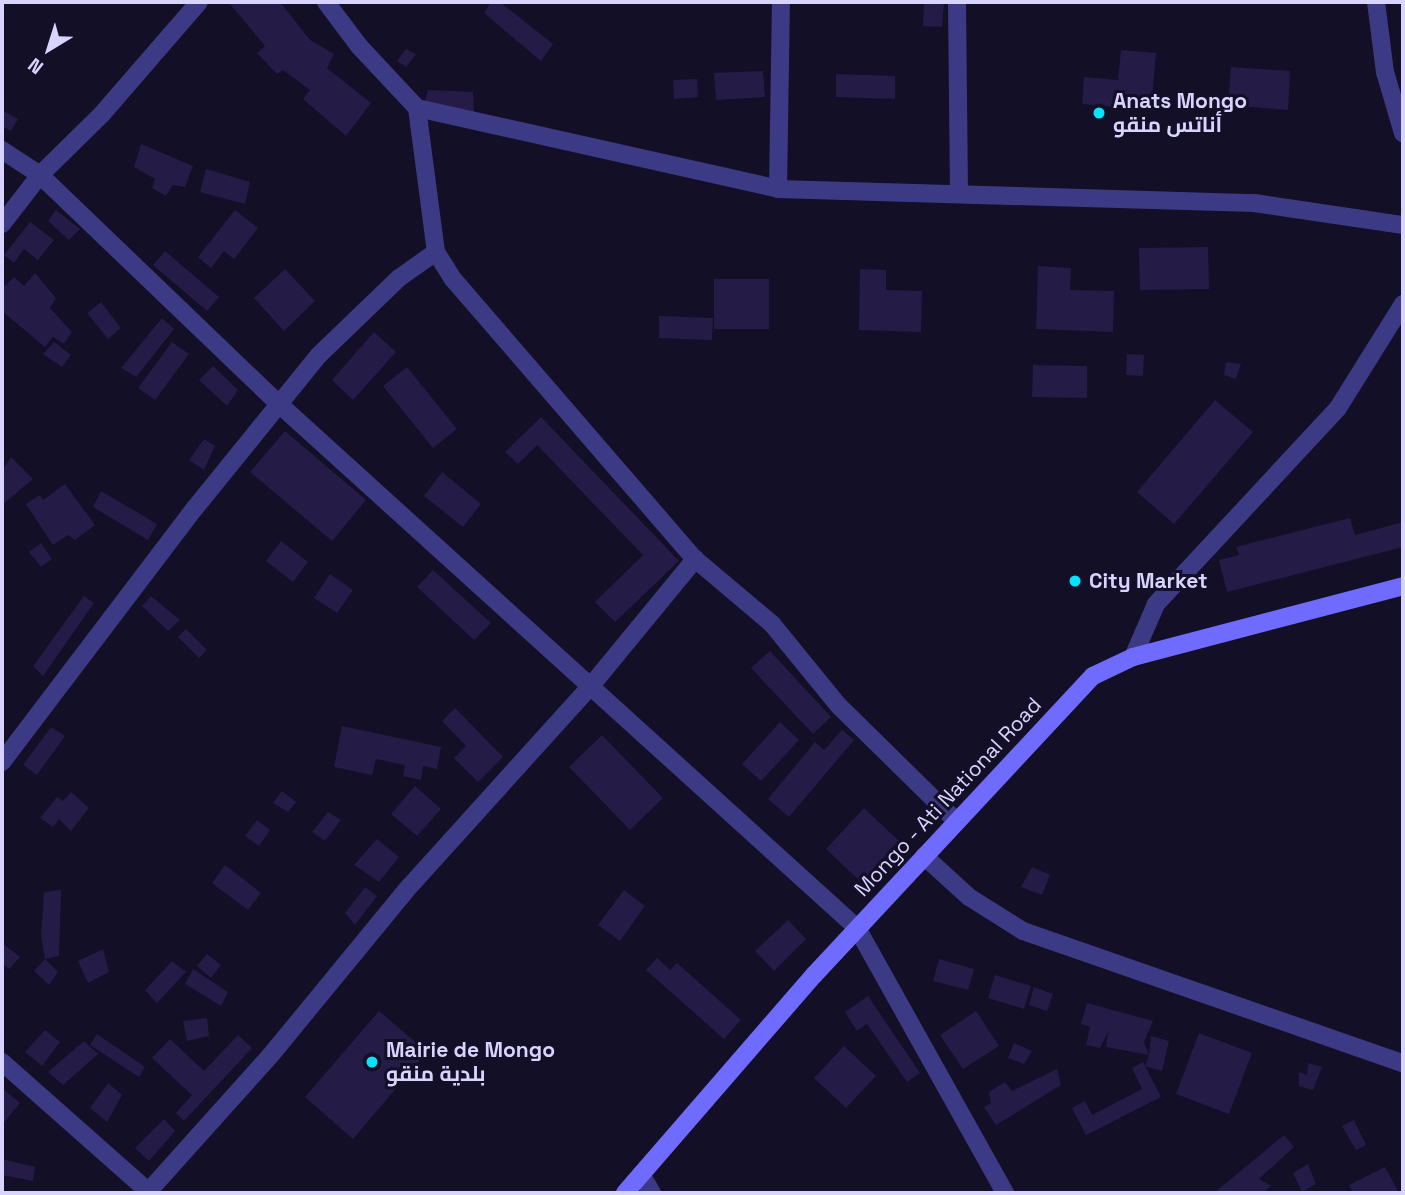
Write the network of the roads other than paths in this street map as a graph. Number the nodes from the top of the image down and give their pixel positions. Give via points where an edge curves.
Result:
1 (199, 2) edge
2 (326, 2) edge
3 (781, 2) edge
4 (957, 2) edge
5 (1376, 2) edge
6 (417, 108) junction
7 (1403, 133) edge
8 (2, 150) edge
9 (40, 175) junction
10 (778, 189) junction
11 (959, 193) junction
12 (2, 224) edge
13 (1403, 225) edge
14 (436, 252) junction
15 (1403, 303) edge
16 (279, 404) junction
17 (695, 558) junction
18 (1403, 586) edge
19 (1133, 657) junction
20 (590, 687) junction
21 (2, 762) edge
22 (956, 821) junction
23 (924, 856) junction
24 (857, 928) junction
25 (2, 1062) edge
26 (1403, 1063) edge
27 (642, 1174) junction
28 (148, 1193) edge
29 (625, 1193) edge
30 (652, 1193) edge
31 (1005, 1193) edge

1 - 9 street via 102,114
2 - 6 street via 359,46
3 - 10 street
4 - 11 street
5 - 7 street via 1385,72
6 - 10 street
6 - 14 street
8 - 9 street
9 - 12 street
9 - 16 street
10 - 11 street
11 - 13 street via 1254,203
14 - 16 street via 400,278 319,355
14 - 17 street via 461,288
15 - 19 street via 1338,408 1156,604
16 - 20 street
16 - 21 street
17 - 20 street
17 - 22 street via 772,624 838,705
18 - 19 main road, Mongo - Ati National Road
19 - 22 main road, Mongo - Ati National Road via 1093,676
20 - 24 street
20 - 28 street via 409,887 270,1056
22 - 23 main road, Mongo - Ati National Road
23 - 24 main road, Mongo - Ati National Road
23 - 26 street via 970,897 1023,931
24 - 27 main road, Mongo - Ati National Road
24 - 31 street
25 - 28 street
27 - 29 main road, Mongo - Ati National Road
27 - 30 street

